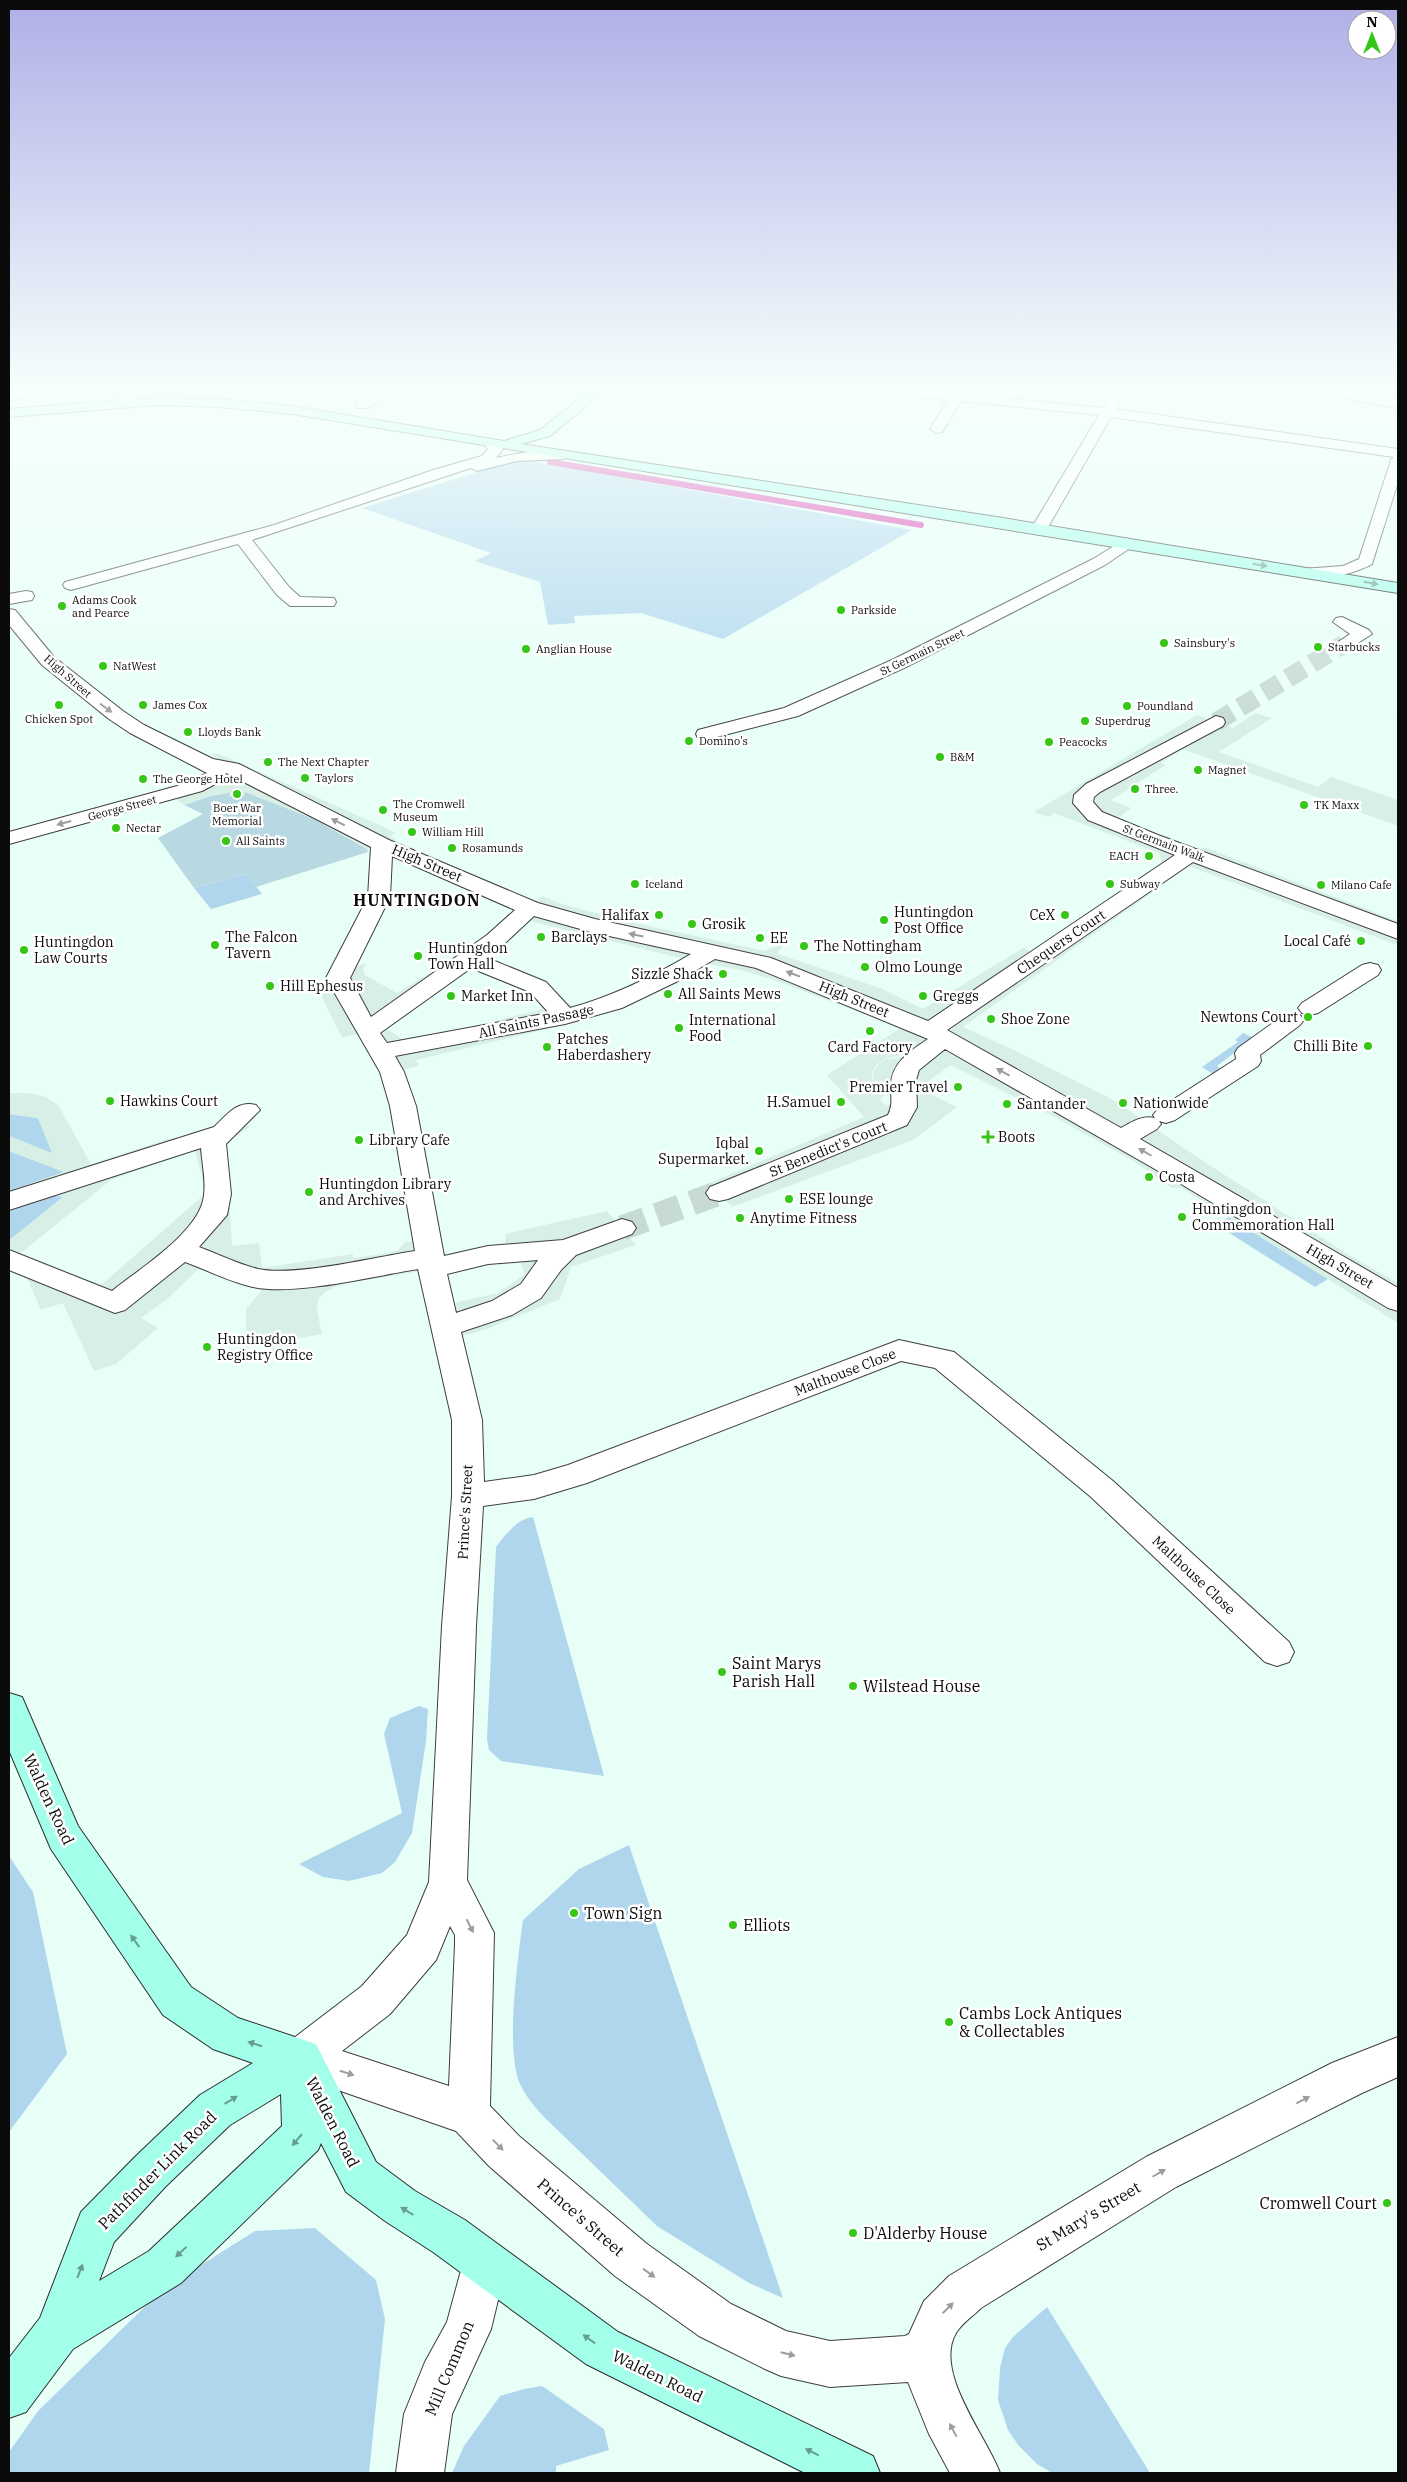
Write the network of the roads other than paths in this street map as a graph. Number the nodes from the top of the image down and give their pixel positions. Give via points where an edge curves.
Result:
1 (359, 501) edge
2 (858, 501) edge
3 (1055, 501) edge
4 (1385, 501) edge
5 (1039, 529) junction
6 (240, 537) junction
7 (1127, 543) junction
8 (1308, 572) junction
9 (71, 585) dead end
10 (1398, 588) edge
11 (26, 596) dead end
12 (9, 599) edge
13 (328, 602) dead end
14 (9, 614) edge
15 (1342, 622) dead end
16 (1344, 644) tunnel mouth
17 (1216, 722) tunnel mouth
18 (705, 734) dead end
19 (208, 764) junction
20 (196, 787) junction
21 (272, 789) junction
22 (9, 838) edge
23 (382, 844) junction
24 (1191, 854) junction
25 (530, 908) junction
26 (1398, 932) edge
27 (712, 951) junction
28 (469, 959) junction
29 (1370, 970) dead end
30 (564, 1017) junction
31 (362, 1022) junction
32 (936, 1034) junction
33 (379, 1052) junction
34 (247, 1110) dead end
35 (224, 1132) junction
36 (1121, 1138) junction
37 (719, 1193) tunnel mouth
38 (9, 1201) edge
39 (622, 1228) tunnel mouth
40 (566, 1249) junction
41 (181, 1250) junction
42 (9, 1259) edge
43 (432, 1263) junction
44 (1398, 1301) edge
45 (445, 1328) junction
46 (468, 1496) junction
47 (1277, 1652) dead end
48 (9, 1708) edge
49 (448, 1882) junction
50 (1398, 2057) edge
51 (301, 2058) junction
52 (468, 2114) junction
53 (485, 2263) junction
54 (57, 2334) junction
55 (926, 2350) junction
56 (9, 2395) edge
57 (420, 2473) edge
58 (856, 2473) edge
59 (976, 2473) edge

1 - 6 street via 280,528
2 - 5 main road
3 - 5 street
4 - 8 street via 1366,562 1342,572
5 - 7 main road
6 - 9 street
6 - 13 street via 283,591 296,602
7 -> 8 main road
7 - 18 street, St Germain Street via 1099,562 890,667 791,712
8 -> 10 main road
11 - 12 street
14 -> 19 street, High Street via 48,661 83,691 137,729
15 - 16 street via 1362,634
17 - 24 street, St Germain Walk via 1084,795 1083,803 1095,816
19 - 20 street, George Street via 217,771 216,776
19 - 21 street, High Street via 232,768
20 - 21 street, High Street via 231,785
20 -> 22 street, George Street
23 -> 21 street, High Street
23 - 25 street, High Street
23 - 31 street, Prince's Street via 379,897 338,978
24 - 26 street, St Germain Walk
24 - 32 street, Chequers Court
27 -> 25 street, High Street via 591,925
25 - 28 street
27 - 30 street, All Saints Passage via 670,976 614,1002
32 -> 27 street, High Street via 763,963
28 - 30 street via 538,987
28 - 31 street
29 - 36 street via 1247,1053 1249,1061 1157,1120
30 - 33 street, All Saints Passage
31 - 33 street, Prince's Street
36 -> 32 street, High Street
32 - 37 street, St Benedict's Court via 904,1076 907,1101 898,1120
33 - 43 street, Prince's Street via 392,1072 403,1106
34 - 35 street
35 - 38 street
35 - 41 street via 213,1142 218,1194 213,1215
44 -> 36 street, High Street
39 - 40 street
40 - 43 street
40 - 45 street via 551,1263 531,1292 502,1308
41 - 42 street via 115,1303
41 - 43 street via 255,1278 310,1277
43 - 45 street, Prince's Street
45 - 46 street, Prince's Street via 467,1420
46 - 47 street, Malthouse Close via 534,1487 576,1475 899,1350 944,1359 1102,1489
46 - 49 street, Prince's Street
51 -> 48 main road, Walden Road via 227,2035 176,2001 64,1837
49 - 51 street, Prince's Street via 422,1947 376,2000
49 -> 52 street, Prince's Street via 474,1933 475,1944
55 -> 50 street, St Mary's Street via 940,2317 964,2292 1161,2172 1347,2078
51 -> 52 street
53 -> 51 main road, Walden Road via 361,2177
54 -> 51 main road, Pathfinder Link Road via 97,2228 215,2110
51 -> 54 main road via 303,2135 165,2267
52 -> 55 street, Prince's Street via 504,2151 631,2260 714,2320 781,2353 830,2364 907,2359
53 - 57 street, Mill Common via 468,2329 428,2414
58 -> 53 main road, Walden Road via 602,2348
54 - 56 main road, Pathfinder Link Road
59 -> 55 street via 935,2395

